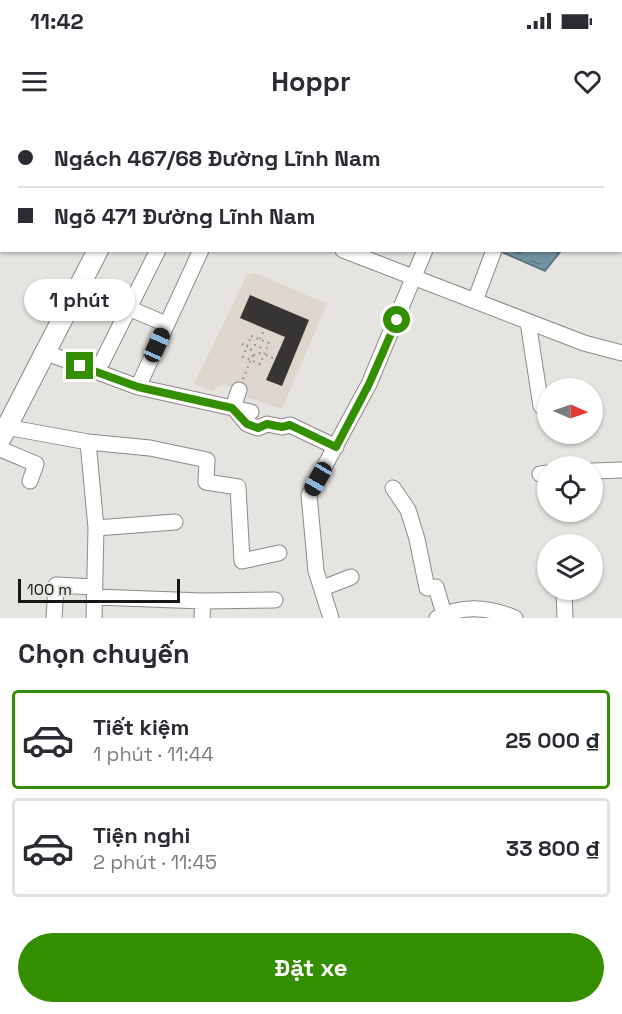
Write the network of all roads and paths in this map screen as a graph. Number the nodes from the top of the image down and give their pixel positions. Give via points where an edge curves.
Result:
1 (97, 252) edge
2 (157, 252) edge
3 (200, 252) edge
4 (348, 252) edge
5 (424, 252) edge
6 (493, 252) edge
7 (415, 277) junction
8 (79, 287) junction
9 (475, 301) junction
10 (129, 308) junction
11 (528, 322) junction
12 (166, 324) junction
13 (265, 328) dead end
14 (260, 340) junction
15 (242, 344) dead end
16 (249, 347) junction
17 (44, 352) junction
18 (260, 352) junction
19 (622, 353) edge
20 (264, 354) junction
21 (253, 355) junction
22 (275, 359) dead end
23 (251, 360) junction
24 (97, 372) junction
25 (246, 372) dead end
26 (537, 380) edge
27 (138, 387) junction
28 (239, 390) dead end
29 (232, 408) junction
30 (251, 412) dead end
31 (3, 434) edge
32 (88, 442) junction
33 (336, 447) junction
34 (0, 449) edge
35 (622, 470) edge
36 (603, 471) edge
37 (30, 481) dead end
38 (393, 488) dead end
39 (175, 522) dead end
40 (96, 528) junction
41 (279, 553) dead end
42 (351, 577) dead end
43 (323, 588) junction
44 (95, 592) junction
45 (275, 600) dead end
46 (564, 600) edge
47 (202, 601) junction
48 (440, 616) edge
49 (54, 618) edge
50 (94, 618) edge
51 (202, 618) edge
52 (331, 618) edge
53 (515, 618) edge
54 (565, 618) edge

1 - 8 main road
2 - 10 street
3 - 12 street
4 - 7 street
5 - 7 street
6 - 9 street
7 - 9 street
7 - 33 street via 369,384
8 - 10 street
8 - 17 main road
9 - 11 street
10 - 12 street
10 - 24 street
11 - 19 street
11 - 26 street
12 - 27 street
13 - 14 path
14 - 16 path via 251,336
14 - 20 path via 269,343
15 - 16 path
16 - 18 path via 257,345
16 - 21 path
16 - 23 path via 243,357
17 - 24 street
17 - 31 main road
18 - 20 path
18 - 21 path
20 - 22 path
20 - 23 path via 260,364
21 - 23 path
23 - 25 path
24 - 27 street
27 - 29 street
28 - 29 street
29 - 30 street
29 - 33 street via 247,424 258,428 267,424 290,425
31 - 32 street
32 - 40 street
32 - 41 street via 150,448 207,460 206,482 238,487 242,561
33 - 43 street via 309,495 316,571
34 - 37 street via 36,464
35 - 36 street
38 - 48 street via 408,510 427,588 436,587
39 - 40 street
40 - 44 street
42 - 43 street
43 - 52 street
44 - 47 street
44 - 49 street via 56,585
44 - 50 street
45 - 47 street
46 - 54 street
47 - 51 street
48 - 53 street via 480,608

